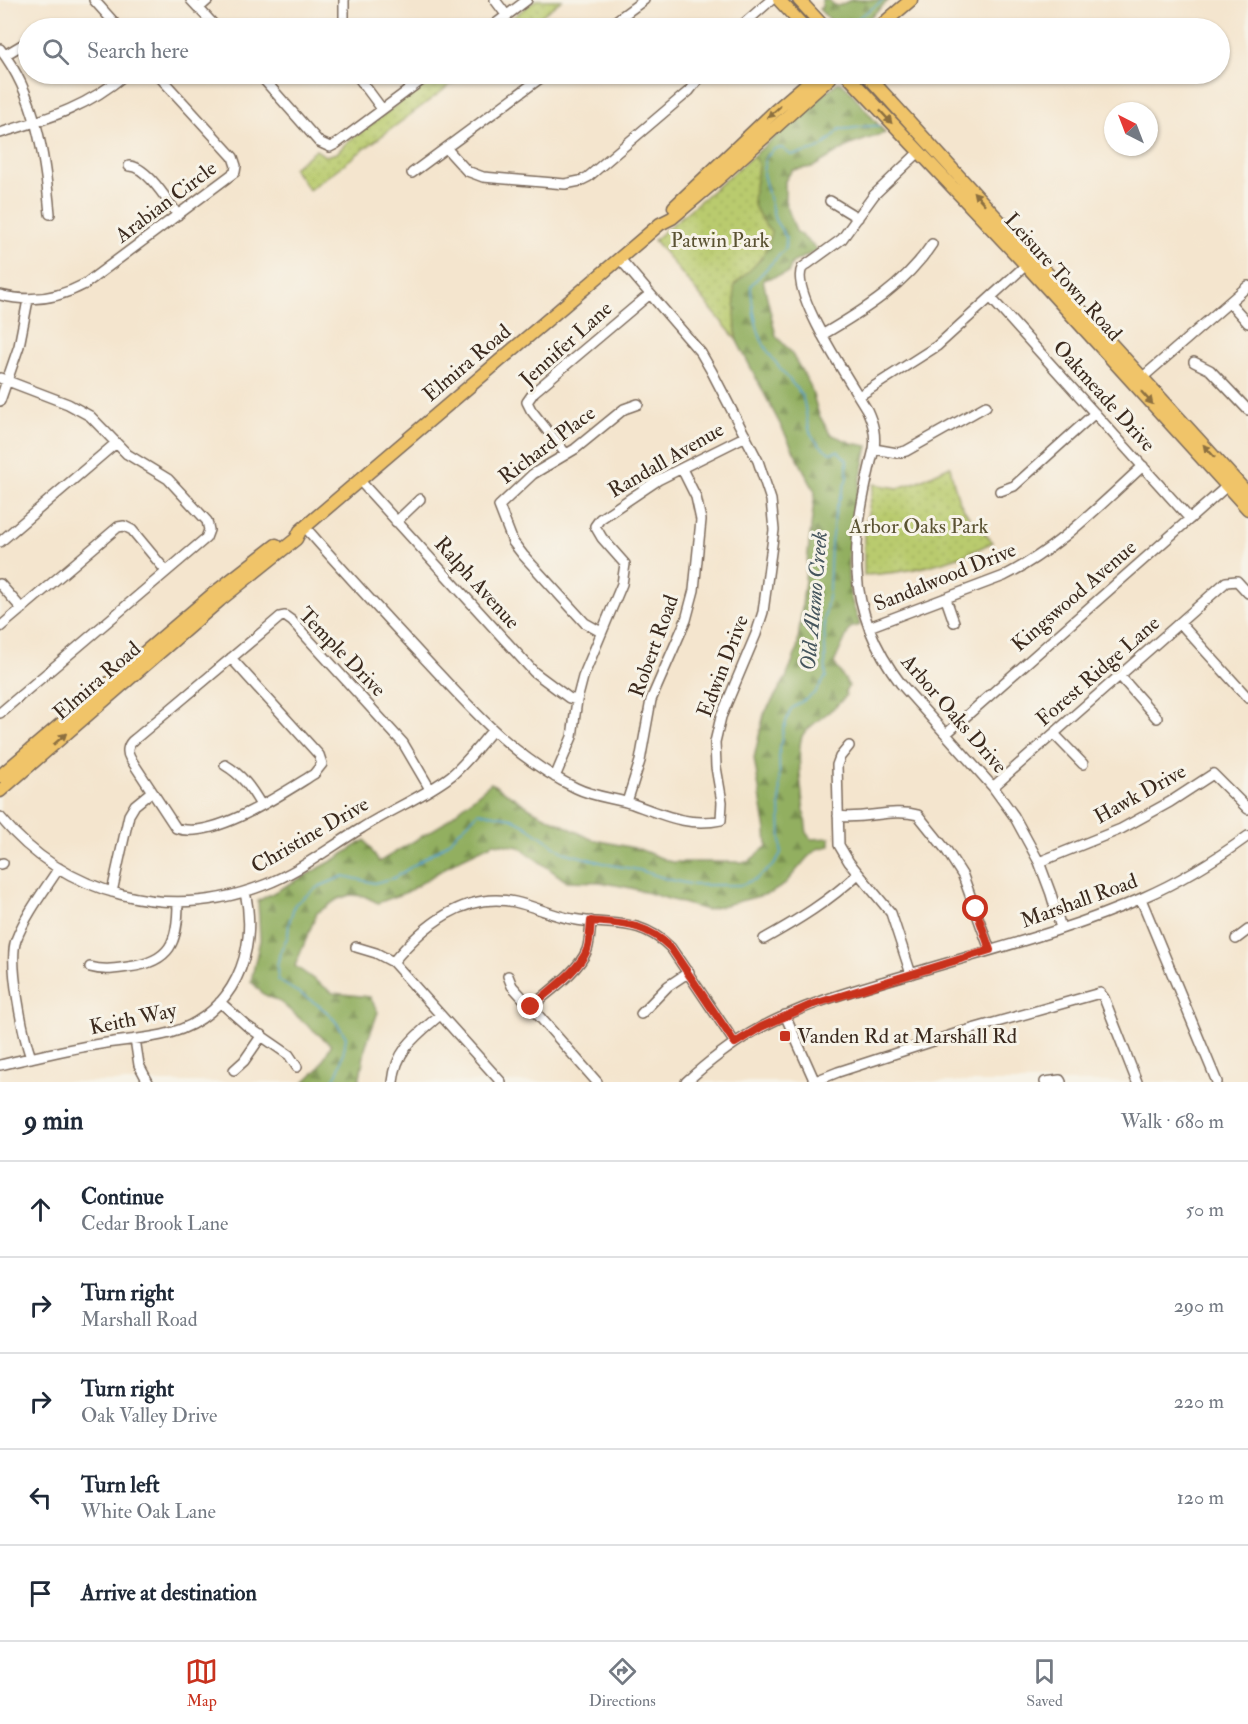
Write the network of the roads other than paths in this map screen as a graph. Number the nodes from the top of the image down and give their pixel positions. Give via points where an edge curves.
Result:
1 (94, 0) edge
2 (191, 0) edge
3 (208, 0) edge
4 (344, 0) edge
5 (495, 0) edge
6 (527, 0) edge
7 (644, 0) edge
8 (771, 0) edge
9 (779, 0) edge
10 (799, 0) edge
11 (911, 0) edge
12 (199, 8) junction
13 (507, 16) junction
14 (109, 18) edge
15 (208, 18) edge
16 (344, 18) edge
17 (504, 18) edge
18 (620, 18) edge
19 (750, 18) edge
20 (796, 18) edge
21 (816, 18) edge
22 (890, 18) edge
23 (18, 46) edge
24 (2, 52) edge
25 (18, 78) edge
26 (21, 84) edge
27 (114, 84) edge
28 (166, 84) edge
29 (268, 84) edge
30 (363, 84) edge
31 (416, 84) edge
32 (533, 84) edge
33 (694, 84) edge
34 (807, 84) edge
35 (823, 84) edge
36 (855, 84) edge
37 (875, 84) edge
38 (382, 109) junction
39 (35, 123) junction
40 (0, 134) edge
41 (447, 149) junction
42 (919, 152) junction
43 (129, 166) dead end
44 (412, 174) dead end
45 (830, 201) dead end
46 (50, 214) dead end
47 (178, 215) junction
48 (858, 218) junction
49 (660, 224) junction
50 (932, 244) dead end
51 (620, 259) junction
52 (1026, 265) junction
53 (1052, 279) junction
54 (1248, 286) edge
55 (650, 294) junction
56 (0, 295) edge
57 (991, 298) junction
58 (28, 300) junction
59 (1230, 303) junction
60 (1248, 323) edge
61 (1083, 328) junction
62 (822, 335) junction
63 (1194, 362) dead end
64 (1143, 377) junction
65 (4, 380) edge
66 (859, 396) junction
67 (0, 401) edge
68 (638, 404) dead end
69 (986, 406) dead end
70 (1247, 408) edge
71 (1095, 413) junction
72 (746, 436) junction
73 (116, 443) junction
74 (874, 449) junction
75 (566, 454) junction
76 (1143, 466) junction
77 (682, 469) junction
78 (360, 481) junction
79 (1227, 486) junction
80 (1000, 491) dead end
81 (1248, 494) edge
82 (420, 499) dead end
83 (1248, 499) edge
84 (1248, 509) edge
85 (1190, 519) junction
86 (396, 522) junction
87 (302, 529) junction
88 (0, 542) edge
89 (166, 571) junction
90 (0, 584) edge
91 (1248, 593) edge
92 (946, 599) junction
93 (22, 609) junction
94 (954, 622) dead end
95 (1180, 623) junction
96 (0, 627) edge
97 (870, 627) junction
98 (601, 632) junction
99 (231, 658) junction
100 (1120, 676) junction
101 (1248, 698) edge
102 (577, 700) junction
103 (0, 713) edge
104 (1156, 718) dead end
105 (492, 731) junction
106 (946, 734) junction
107 (1054, 734) junction
108 (849, 746) dead end
109 (32, 748) junction
110 (1083, 764) dead end
111 (225, 765) dead end
112 (0, 776) edge
113 (555, 777) junction
114 (0, 783) edge
115 (993, 787) junction
116 (430, 789) junction
117 (0, 791) edge
118 (151, 792) junction
119 (627, 802) junction
120 (261, 805) junction
121 (1248, 808) edge
122 (838, 816) junction
123 (0, 818) edge
124 (1248, 836) edge
125 (1039, 862) junction
126 (59, 868) junction
127 (858, 874) junction
128 (112, 892) junction
129 (245, 892) junction
130 (1141, 899) junction
131 (178, 902) junction
132 (591, 921) junction
133 (1061, 928) junction
134 (1248, 930) edge
135 (764, 939) dead end
136 (1236, 939) dead end
137 (356, 947) dead end
138 (990, 950) junction
139 (393, 962) junction
140 (90, 967) dead end
141 (689, 972) junction
142 (911, 974) junction
143 (508, 976) dead end
144 (220, 1002) junction
145 (531, 1007) junction
146 (440, 1014) junction
147 (641, 1014) dead end
148 (785, 1015) junction
149 (262, 1035) junction
150 (135, 1039) junction
151 (735, 1043) junction
152 (31, 1058) junction
153 (0, 1065) edge
154 (297, 1067) dead end
155 (234, 1070) dead end
156 (148, 1082) edge
157 (393, 1082) edge
158 (501, 1082) edge
159 (597, 1082) edge
160 (686, 1082) edge
161 (814, 1082) edge
162 (1045, 1082) edge
163 (1061, 1082) edge
164 (1137, 1082) edge
165 (1217, 1082) edge

1 - 14 street
2 - 12 street
3 - 12 street
4 - 16 street
5 - 13 street
6 - 13 street
7 - 18 street
8 - 19 street
9 - 20 main road
10 - 21 main road
11 - 22 main road
12 - 15 street
13 - 17 street
23 - 24 street
24 - 25 street
26 - 39 street
27 - 39 street via 87,102
28 - 47 street, Arabian Circle via 236,163 233,174
29 - 38 street via 326,146 336,144
30 - 38 street
31 - 38 street
32 - 41 street
33 - 41 street via 588,177 573,183 483,177 467,171
34 -> 49 main road, Elmira Road
35 - 49 main road, Elmira Road via 718,179
36 -> 42 main road, Leisure Town Road
53 -> 37 main road, Leisure Town Road
39 - 40 street
39 - 46 street
41 - 44 street
42 - 48 street, Arbor Oaks Drive via 878,191
42 - 52 main road, Leisure Town Road
43 - 47 street via 146,175
45 - 48 street
47 - 58 street, Arabian Circle via 85,284 59,296
48 - 62 street, Arbor Oaks Drive via 836,244 799,273
49 - 51 main road, Elmira Road
50 - 62 street via 889,292
51 - 55 street, Edwin Drive
51 - 78 main road, Elmira Road
52 - 53 main road
52 - 57 street
52 - 61 main road, Leisure Town Road
53 - 64 main road, Leisure Town Road
54 - 59 street
55 - 72 street, Edwin Drive via 701,353
55 - 75 street, Jennifer Lane via 527,402
56 - 58 street, Arabian Circle
57 - 66 street via 937,346
57 - 71 street, Oakmeade Drive
58 - 65 street via 19,346
59 - 60 street
59 - 64 street
61 - 64 main road via 1134,375
61 -> 79 main road, Leisure Town Road
62 - 66 street, Arbor Oaks Drive
63 - 70 street via 1210,370
81 -> 64 main road, Leisure Town Road
65 - 67 street
65 - 73 street via 77,408
66 - 74 street, Arbor Oaks Drive via 873,422
68 - 75 street, Richard Place via 624,409
69 - 74 street via 906,451
71 - 76 street, Oakmeade Drive
71 - 80 street via 1014,486
72 - 77 street, Randall Avenue
72 - 119 street, Edwin Drive via 766,481 774,530 763,612 721,717 715,742 721,820 696,824 680,821
73 - 88 street
73 - 89 street via 162,474 208,523 206,537
74 - 97 street, Arbor Oaks Drive via 855,550 861,604
75 - 98 street, Richard Place via 506,497 499,506 500,513 523,555 585,623
76 - 85 street, Oakmeade Drive
76 - 92 street, Sandalwood Drive via 1040,556 1005,576
77 - 98 street, Randall Avenue via 658,480 595,526 625,564 622,584
77 - 119 street, Robert Road via 696,497 701,520 694,590 686,620 651,700 640,761
78 - 86 street, Ralph Avenue
78 - 87 main road, Elmira Road
79 - 83 main road
79 - 84 main road, Leisure Town Road
79 - 85 street, Kingswood Avenue
82 - 86 street
85 - 106 street, Kingswood Avenue
86 - 102 street, Ralph Avenue via 534,672
87 - 105 street, Edwin Drive
87 - 109 main road, Elmira Road via 291,533 213,594
117 -> 87 main road, Elmira Road via 296,539
89 - 93 street via 130,529 120,527
89 - 103 street
90 - 93 street
91 - 95 street, Forest Ridge Lane via 1238,581 1229,580
92 - 94 street
92 - 97 street, Sandalwood Drive
93 - 96 street
95 - 100 street, Forest Ridge Lane
95 - 101 street
97 - 106 street, Arbor Oaks Drive via 889,669
98 - 102 street, Randall Avenue
99 - 116 street, Temple Drive via 285,616 403,742
99 - 118 street, Temple Drive via 128,748
99 - 120 street via 319,755 322,764 314,774
100 - 104 street
100 - 107 street, Forest Ridge Lane
102 - 113 street, Randall Avenue via 572,737
105 - 113 street, Edwin Drive
105 - 116 street, Christine Drive via 456,771
106 - 115 street, Arbor Oaks Drive
107 - 110 street
107 - 115 street, Forest Ridge Lane
108 - 122 street via 837,765
109 - 112 main road, Elmira Road
109 - 114 main road
111 - 120 street via 238,773
113 - 119 street, Edwin Drive via 596,796
115 - 125 street, Arbor Oaks Drive
116 - 129 street, Christine Drive via 286,874
118 - 120 street via 172,825 182,830 227,822
118 - 128 street via 129,815
121 - 125 street, Hawk Drive via 1213,774 1121,829
122 - 127 street via 838,845
122 - 138 street via 918,815 963,876
123 - 126 street, Christine Drive via 25,844
124 - 130 street, Marshall Road via 1200,868
125 - 133 street, Arbor Oaks Drive
126 - 128 street, Christine Drive
126 - 152 street via 25,919 15,943 16,987
127 - 135 street via 815,909
127 - 142 street via 891,913
128 - 131 street, Christine Drive via 144,900
129 - 131 street, Christine Drive
129 - 144 street, Keith Way via 250,929 246,951 238,975
130 - 133 street, Marshall Road
130 - 165 street
131 - 140 street via 176,933 158,959 103,971
132 - 139 street via 508,901 473,903 433,923
132 - 141 street via 633,925 649,931 671,948
132 - 145 street via 587,950 581,960
133 - 138 street, Marshall Road
134 - 136 street
137 - 139 street
138 - 142 street, Marshall Road
139 - 146 street
141 - 147 street
141 - 151 street
142 - 148 street, Marshall Road
143 - 145 street
144 - 149 street
144 - 150 street, Keith Way via 185,1028
145 - 159 street
146 - 157 street via 406,1046 394,1069
146 - 158 street
148 - 151 street, Marshall Road
148 - 161 street
149 - 154 street via 289,1055
149 - 155 street
150 - 152 street, Keith Way
150 - 156 street via 139,1065
151 - 160 street, Marshall Road
152 - 153 street, Keith Way
161 - 164 street via 958,1033 1100,993
162 - 163 street

